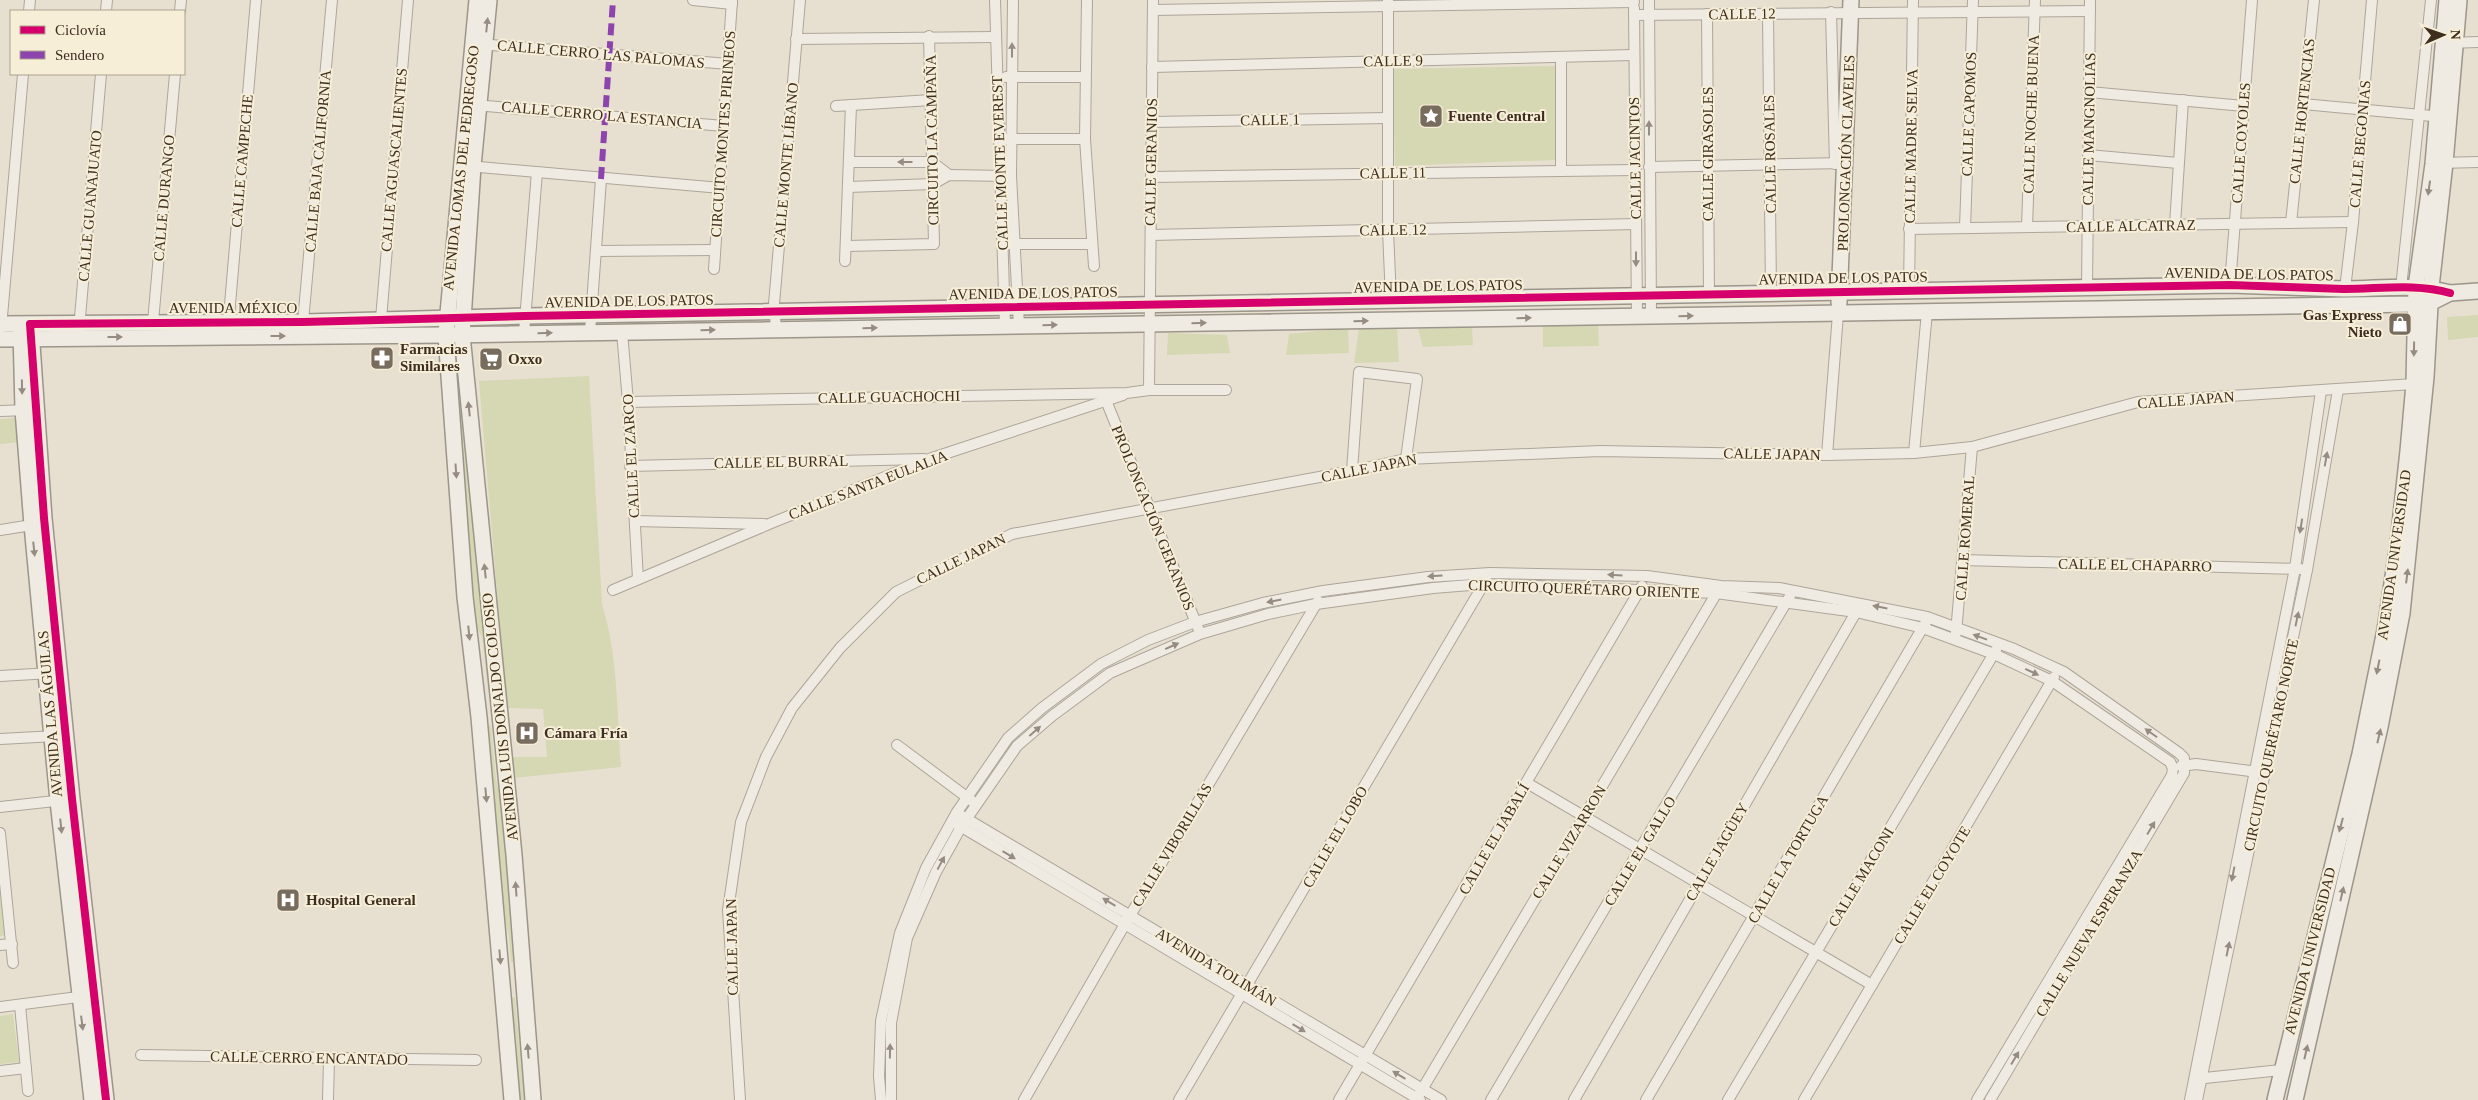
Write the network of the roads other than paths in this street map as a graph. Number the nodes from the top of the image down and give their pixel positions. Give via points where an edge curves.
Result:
1 (256, 0) edge
2 (332, 0) edge
3 (408, 0) edge
4 (477, 0) edge
5 (490, 0) edge
6 (693, 0) edge
7 (800, 0) edge
8 (1087, 0) edge
9 (1650, 0) edge
10 (1913, 0) edge
11 (1973, 0) edge
12 (2035, 0) edge
13 (2090, 0) edge
14 (2252, 0) edge
15 (2314, 0) edge
16 (2372, 0) edge
17 (2431, 0) edge
18 (2447, 0) edge
19 (2459, 0) edge
20 (1634, 1) edge
21 (732, 2) edge
22 (995, 2) edge
23 (1012, 2) edge
24 (1388, 2) edge
25 (1153, 5) edge
26 (1851, 6) edge
27 (2034, 11) junction
28 (2090, 11) junction
29 (1831, 12) junction
30 (1912, 12) junction
31 (1973, 12) junction
32 (1708, 14) junction
33 (1768, 14) junction
34 (1634, 15) junction
35 (1650, 15) junction
36 (929, 36) junction
37 (995, 37) junction
38 (796, 39) junction
39 (2478, 42) edge
40 (2449, 43) junction
41 (479, 44) junction
42 (1633, 55) junction
43 (1561, 57) junction
44 (1388, 61) junction
45 (729, 64) junction
46 (1152, 67) junction
47 (23, 75) edge
48 (101, 75) edge
49 (175, 75) edge
50 (997, 77) junction
51 (1012, 77) junction
52 (1085, 77) junction
53 (2089, 92) junction
54 (931, 100) junction
55 (2183, 100) junction
56 (2303, 104) junction
57 (473, 105) junction
58 (851, 105) junction
59 (836, 106) dead end
60 (2244, 106) junction
61 (2363, 110) junction
62 (2419, 115) junction
63 (2443, 117) junction
64 (1388, 118) junction
65 (1152, 122) junction
66 (724, 126) junction
67 (999, 139) junction
68 (1012, 139) junction
69 (1085, 139) junction
70 (2088, 155) junction
71 (849, 162) junction
72 (932, 162) junction
73 (2478, 162) edge
74 (1840, 163) junction
75 (2178, 163) junction
76 (2439, 163) junction
77 (467, 166) junction
78 (1708, 166) junction
79 (1770, 166) junction
80 (1649, 167) junction
81 (1635, 170) junction
82 (1561, 171) junction
83 (536, 172) junction
84 (1387, 173) junction
85 (949, 175) junction
86 (1000, 175) junction
87 (1011, 176) junction
88 (1151, 177) junction
89 (601, 179) junction
90 (932, 184) junction
91 (721, 188) junction
92 (848, 188) junction
93 (2353, 222) junction
94 (2291, 223) junction
95 (1636, 224) junction
96 (2235, 224) junction
97 (2175, 225) junction
98 (2087, 226) junction
99 (2027, 227) junction
100 (1965, 228) junction
101 (1910, 229) junction
102 (1388, 230) junction
103 (1151, 235) junction
104 (1014, 244) junction
105 (1092, 244) junction
106 (1002, 245) junction
107 (846, 246) junction
108 (714, 250) junction
109 (596, 251) junction
110 (845, 261) dead end
111 (1094, 266) dead end
112 (714, 269) dead end
113 (2230, 285) junction
114 (2086, 288) junction
115 (2345, 289) junction
116 (1956, 290) junction
117 (1909, 291) junction
118 (2420, 291) junction
119 (2478, 291) edge
120 (1840, 293) junction
121 (1772, 294) junction
122 (1709, 295) junction
123 (1636, 296) junction
124 (1652, 296) junction
125 (1391, 300) junction
126 (2415, 304) junction
127 (1150, 305) junction
128 (1011, 307) junction
129 (775, 312) junction
130 (1927, 312) junction
131 (1957, 312) junction
132 (1838, 314) junction
133 (592, 315) junction
134 (525, 316) junction
135 (1644, 317) junction
136 (446, 318) junction
137 (462, 318) junction
138 (381, 319) junction
139 (153, 322) junction
140 (304, 322) junction
141 (1150, 324) junction
142 (1012, 326) junction
143 (228, 329) junction
144 (776, 329) junction
145 (79, 330) junction
146 (26, 331) junction
147 (0, 332) edge
148 (590, 332) junction
149 (622, 332) junction
150 (524, 333) junction
151 (446, 335) junction
152 (462, 335) junction
153 (2414, 384) junction
154 (1149, 390) junction
155 (1226, 390) dead end
156 (2338, 390) junction
157 (2321, 391) junction
158 (1105, 398) junction
159 (628, 402) junction
160 (29, 410) junction
161 (0, 411) edge
162 (1972, 447) junction
163 (1914, 453) junction
164 (1826, 455) junction
165 (932, 458) junction
166 (1406, 459) junction
167 (630, 466) junction
168 (1352, 471) junction
169 (1149, 510) junction
170 (635, 521) junction
171 (768, 524) junction
172 (32, 525) junction
173 (0, 530) edge
174 (1963, 560) junction
175 (2295, 568) junction
176 (2307, 570) junction
177 (1490, 573) junction
178 (1647, 576) junction
179 (638, 580) junction
180 (1483, 584) junction
181 (613, 590) dead end
182 (1640, 590) junction
183 (1718, 590) junction
184 (1323, 591) junction
185 (1792, 591) junction
186 (1789, 602) junction
187 (1316, 604) junction
188 (1859, 608) junction
189 (1927, 617) junction
190 (1195, 622) junction
191 (1923, 628) junction
192 (1957, 628) junction
193 (1200, 634) junction
194 (1954, 639) junction
195 (1999, 644) junction
196 (1994, 654) junction
197 (2058, 670) junction
198 (54, 673) junction
199 (0, 676) edge
200 (2052, 681) junction
201 (1059, 694) junction
202 (1067, 705) junction
203 (59, 736) junction
204 (0, 740) edge
205 (897, 745) dead end
206 (2186, 765) junction
207 (2173, 768) junction
208 (2253, 771) junction
209 (2264, 773) junction
210 (1527, 783) junction
211 (968, 798) junction
212 (65, 800) junction
213 (976, 804) junction
214 (0, 807) edge
215 (1584, 816) junction
216 (959, 820) junction
217 (0, 833) edge
218 (1641, 849) junction
219 (3, 878) edge
220 (1699, 884) junction
221 (1755, 916) junction
222 (1127, 919) junction
223 (12, 944) junction
224 (0, 945) edge
225 (1816, 952) junction
226 (13, 962) dead end
227 (2066, 963) junction
228 (1872, 985) junction
229 (1244, 989) junction
230 (2301, 989) junction
231 (2319, 995) junction
232 (86, 996) junction
233 (20, 1005) junction
234 (0, 1007) edge
235 (886, 1022) junction
236 (141, 1055) dead end
237 (329, 1059) junction
238 (476, 1060) dead end
239 (1363, 1060) junction
240 (26, 1068) junction
241 (2281, 1070) junction
242 (0, 1071) edge
243 (2197, 1078) junction
244 (28, 1091) dead end
245 (1420, 1096) edge
246 (92, 1100) edge
247 (106, 1100) edge
248 (328, 1100) edge
249 (512, 1100) edge
250 (533, 1100) edge
251 (740, 1100) edge
252 (881, 1100) edge
253 (891, 1100) edge
254 (1024, 1100) edge
255 (1179, 1100) edge
256 (1339, 1100) edge
257 (1440, 1100) edge
258 (1491, 1100) edge
259 (1574, 1100) edge
260 (1646, 1100) edge
261 (1728, 1100) edge
262 (1804, 1100) edge
263 (1977, 1100) edge
264 (1990, 1100) edge
265 (2190, 1100) edge
266 (2197, 1100) edge
267 (2275, 1100) edge
268 (2295, 1100) edge

1 - 143 street, CALLE CAMPECHE
2 - 140 street, CALLE BAJA CALIFORNIA
3 - 138 street, CALLE AGUASCALIENTES
4 - 41 street, AVENIDA LOMAS DEL PEDREGOSO
41 -> 5 street, AVENIDA LOMAS DEL PEDREGOSO
6 - 21 street
7 - 38 street, CALLE MONTE LÍBANO
8 - 52 street
9 - 35 street, CALLE JACINTOS
10 - 30 street, CALLE MADRE SELVA
11 - 31 street, CALLE CAPOMOS
12 - 27 street, CALLE NOCHE BUENA
13 - 28 street, CALLE MANGNOLIAS
14 - 60 street, CALLE COYOLES
15 - 56 street, CALLE HORTENCIAS
16 - 61 street, CALLE BEGONIAS
17 - 62 street
18 - 40 street, AVENIDA UNIVERSIDAD
19 - 40 street, AVENIDA UNIVERSIDAD
20 - 24 street
20 - 34 street, CALLE JACINTOS
21 - 45 street, CIRCUITO MONTES PIRINEOS
22 - 23 street
22 - 37 street, CALLE MONTE EVEREST
51 -> 23 street, CALLE MONTE EVEREST
24 - 25 street
24 - 44 street
25 - 46 street, CALLE GERANIOS
26 - 29 street, CALLE 12
26 - 30 street, CALLE 12
26 - 74 street, PROLONGACIÓN CLAVELES
27 - 28 street, CALLE 12
27 - 31 street, CALLE 12
27 - 99 street, CALLE NOCHE BUENA
28 - 53 street, CALLE MANGNOLIAS
29 - 33 street, CALLE 12
29 - 74 street
30 - 31 street, CALLE 12
30 - 101 street, CALLE MADRE SELVA
31 - 100 street, CALLE CAPOMOS
32 - 33 street, CALLE 12
32 - 35 street, CALLE 12
32 - 78 street, CALLE GIRASOLES
33 - 79 street, CALLE ROSALES
34 - 35 street, CALLE 12
34 - 42 street, CALLE JACINTOS
80 -> 35 street, CALLE JACINTOS
36 - 37 street
36 - 38 street
36 - 54 street, CIRCUITO LA CAMPAÑA
37 - 50 street, CALLE MONTE EVEREST
38 - 129 street, CALLE MONTE LÍBANO
39 - 40 street
40 - 63 street, AVENIDA UNIVERSIDAD
41 - 45 street, CALLE CERRO LAS PALOMAS
41 - 57 street, AVENIDA LOMAS DEL PEDREGOSO
42 - 43 street, CALLE 9
42 - 81 street, CALLE JACINTOS
43 - 44 street, CALLE 9
43 - 82 street
44 - 46 street, CALLE 9
44 - 64 street
45 - 66 street, CIRCUITO MONTES PIRINEOS
46 - 65 street, CALLE GERANIOS
47 - 147 street
48 - 145 street, CALLE GUANAJUATO
49 - 139 street, CALLE DURANGO
50 - 51 street
50 - 67 street, CALLE MONTE EVEREST
51 - 52 street
51 - 68 street, CALLE MONTE EVEREST
52 - 69 street
53 - 55 street
53 - 70 street, CALLE MANGNOLIAS
54 - 58 street
54 - 72 street, CIRCUITO LA CAMPAÑA
55 - 60 street
55 - 75 street
56 - 61 street
56 - 94 street, CALLE HORTENCIAS
57 - 66 street, CALLE CERRO LA ESTANCIA
57 - 77 street, AVENIDA LOMAS DEL PEDREGOSO
58 - 59 street
58 - 71 street
60 - 96 street, CALLE COYOLES
61 - 62 street
61 - 93 street, CALLE BEGONIAS
62 - 63 street
62 - 118 street
63 - 76 street, AVENIDA UNIVERSIDAD
64 - 65 street, CALLE 1
64 - 84 street
65 - 88 street, CALLE GERANIOS
66 - 91 street, CIRCUITO MONTES PIRINEOS
67 - 68 street
67 - 86 street, CALLE MONTE EVEREST
68 - 69 street
68 - 87 street, CALLE MONTE EVEREST
69 - 105 street
70 - 75 street
70 - 98 street, CALLE MANGNOLIAS
72 -> 71 street
71 - 92 street
72 - 85 street
72 - 90 street, CIRCUITO LA CAMPAÑA
73 - 76 street
74 - 79 street
74 - 120 street, PROLONGACIÓN CLAVELES
75 - 97 street
76 - 118 street, AVENIDA UNIVERSIDAD
77 - 83 street
77 - 136 street, AVENIDA LOMAS DEL PEDREGOSO
77 - 137 street, AVENIDA LOMAS DEL PEDREGOSO
78 - 79 street
78 - 80 street
78 - 122 street, CALLE GIRASOLES
79 - 121 street, CALLE ROSALES
80 - 124 street, CALLE JACINTOS
81 - 82 street, CALLE 11
81 - 95 street, CALLE JACINTOS
82 - 84 street, CALLE 11
83 - 89 street
83 - 134 street
84 - 88 street, CALLE 11
84 - 102 street
85 - 86 street
85 - 90 street
86 - 87 street
86 - 106 street, CALLE MONTE EVEREST
87 - 104 street, CALLE MONTE EVEREST
88 - 103 street, CALLE GERANIOS
89 - 91 street
89 - 109 street
90 - 92 street
90 - 107 street, CIRCUITO LA CAMPAÑA via 934,244
91 - 108 street, CIRCUITO MONTES PIRINEOS
92 - 107 street
93 - 94 street, CALLE ALCATRAZ
93 - 115 street, CALLE BEGONIAS
94 - 96 street, CALLE ALCATRAZ
95 - 102 street, CALLE 12
95 -> 123 street, CALLE JACINTOS
96 - 97 street, CALLE ALCATRAZ
96 - 113 street, CALLE COYOLES
97 - 98 street, CALLE ALCATRAZ
98 - 99 street, CALLE ALCATRAZ
98 - 114 street, CALLE MANGNOLIAS
99 - 100 street, CALLE ALCATRAZ
100 - 101 street, CALLE ALCATRAZ
101 - 117 street, CALLE MADRE SELVA
102 - 103 street, CALLE 12
102 - 125 street
103 - 127 street, CALLE GERANIOS
104 - 105 street
104 - 106 street
104 - 128 street, CALLE MONTE EVEREST
105 - 111 street
106 - 128 street, CALLE MONTE EVEREST
107 - 110 street
108 - 109 street
108 - 112 street, CIRCUITO MONTES PIRINEOS
109 - 133 street
113 - 114 street, AVENIDA DE LOS PATOS
113 - 115 street, AVENIDA DE LOS PATOS
114 - 116 street, AVENIDA DE LOS PATOS
115 - 118 street, AVENIDA DE LOS PATOS
116 - 117 street, AVENIDA DE LOS PATOS
116 - 131 street
117 - 120 street, AVENIDA DE LOS PATOS
118 - 119 street, AVENIDA DE LOS PATOS
118 - 126 street, AVENIDA UNIVERSIDAD
231 -> 118 street, AVENIDA UNIVERSIDAD via 2380,728 2402,613 2419,462
120 - 121 street, AVENIDA DE LOS PATOS
120 - 132 street, PROLONGACIÓN CLAVELES
121 - 122 street, AVENIDA DE LOS PATOS
122 - 124 street, AVENIDA DE LOS PATOS
123 - 124 street, AVENIDA DE LOS PATOS
123 - 125 street, AVENIDA DE LOS PATOS
123 - 135 street, CALLE JACINTOS
124 - 135 street, CALLE JACINTOS
125 - 127 street, AVENIDA DE LOS PATOS
126 - 131 street, AVENIDA DE LOS PATOS
126 -> 153 street, AVENIDA UNIVERSIDAD
127 - 128 street, AVENIDA DE LOS PATOS
127 - 141 street, CALLE GERANIOS
128 - 129 street, AVENIDA DE LOS PATOS
128 - 142 street, CALLE MONTE EVEREST
129 - 133 street, AVENIDA DE LOS PATOS
129 - 144 street, CALLE MONTE LÍBANO
130 - 131 street, AVENIDA DE LOS PATOS
130 - 132 street, AVENIDA DE LOS PATOS
130 - 163 street
135 -> 132 street, AVENIDA DE LOS PATOS
132 - 164 street, PROLONGACIÓN CLAVELES
133 - 134 street, AVENIDA DE LOS PATOS
133 - 148 street
134 - 137 street, AVENIDA DE LOS PATOS
134 - 150 street
141 -> 135 street, AVENIDA DE LOS PATOS
136 - 137 street, AVENIDA DE LOS PATOS
136 - 138 street, AVENIDA MÉXICO
136 - 151 street, AVENIDA LOMAS DEL PEDREGOSO
137 - 152 street, AVENIDA LOMAS DEL PEDREGOSO
138 - 140 street, AVENIDA MÉXICO
139 - 143 street, AVENIDA MÉXICO
139 - 145 street, AVENIDA MÉXICO
140 - 143 street, AVENIDA MÉXICO
142 -> 141 street, AVENIDA DE LOS PATOS
141 - 154 street
144 -> 142 street, AVENIDA DE LOS PATOS
145 -> 143 street, AVENIDA MÉXICO
143 -> 151 street, AVENIDA MÉXICO
149 -> 144 street, AVENIDA DE LOS PATOS
145 - 146 street, AVENIDA MÉXICO
146 - 147 street, AVENIDA MÉXICO
146 - 160 street, AVENIDA LAS ÁGUILAS
148 - 149 street, AVENIDA DE LOS PATOS
150 -> 148 street, AVENIDA DE LOS PATOS
149 - 159 street, CALLE EL ZARCO
150 - 152 street, AVENIDA DE LOS PATOS
151 - 152 street, AVENIDA DE LOS PATOS
151 -> 249 street, AVENIDA LUIS DONALDO COLOSIO via 465,597 479,716
250 -> 152 street, AVENIDA LUIS DONALDO COLOSIO via 514,855
153 - 156 street, CALLE JAPAN
153 -> 230 street, AVENIDA UNIVERSIDAD via 2398,543 2380,658 2360,754
154 - 155 street
154 - 158 street, CALLE SANTA EULALIA
156 - 157 street, CALLE JAPAN
176 -> 156 street, CIRCUITO QUERÉTARO NORTE
157 - 162 street, CALLE JAPAN via 2138,402
157 -> 175 street, CIRCUITO QUERÉTARO NORTE
158 - 159 street, CALLE GUACHOCHI
158 - 165 street, CALLE SANTA EULALIA
158 - 169 street, PROLONGACIÓN GERANIOS
159 - 167 street, CALLE EL ZARCO
160 - 161 street
160 - 172 street, AVENIDA LAS ÁGUILAS
160 - 198 street, AVENIDA LAS ÁGUILAS
162 - 163 street, CALLE JAPAN
162 - 174 street, CALLE ROMERAL
163 - 164 street, CALLE JAPAN
164 - 166 street, CALLE JAPAN via 1600,451
165 - 167 street, CALLE EL BURRAL
165 - 171 street, CALLE SANTA EULALIA
166 - 168 street, CALLE JAPAN
166 - 168 street via 1417,379 1359,372
167 - 170 street, CALLE EL ZARCO
168 - 169 street, CALLE JAPAN
169 - 190 street, PROLONGACIÓN GERANIOS
169 - 251 street, CALLE JAPAN via 1012,534 896,592 840,648 792,708 766,757 741,822 728,910
170 - 171 street
170 - 179 street, CALLE EL ZARCO
171 - 179 street, CALLE SANTA EULALIA
172 - 173 street
172 -> 198 street, AVENIDA LAS ÁGUILAS
174 - 175 street, CALLE EL CHAPARRO
174 - 192 street, CALLE ROMERAL
175 - 176 street, CALLE EL CHAPARRO
175 - 208 street, CIRCUITO QUERÉTARO NORTE
209 -> 176 street, CIRCUITO QUERÉTARO NORTE
178 -> 177 street, CIRCUITO QUERÉTARO ORIENTE
177 - 180 street, CALLE EL LOBO
177 -> 184 street, CIRCUITO QUERÉTARO ORIENTE via 1428,577
178 - 182 street, CALLE EL JABALÍ
178 - 183 street, CIRCUITO QUERÉTARO ORIENTE
179 - 181 street, CALLE SANTA EULALIA
180 - 182 street, CIRCUITO QUERÉTARO ORIENTE
180 - 187 street, CIRCUITO QUERÉTARO ORIENTE
180 - 229 street, CALLE EL LOBO
182 - 183 street, CIRCUITO QUERÉTARO ORIENTE
182 - 210 street, CALLE EL JABALÍ
183 - 185 street, CIRCUITO QUERÉTARO ORIENTE
183 - 186 street, CIRCUITO QUERÉTARO ORIENTE
183 - 215 street, CALLE VIZARRON
184 - 187 street, CALLE VIBORILLAS
184 -> 190 street, CIRCUITO QUERÉTARO ORIENTE
185 - 186 street, CALLE EL GALLO
185 - 188 street, CIRCUITO QUERÉTARO ORIENTE
186 - 188 street, CIRCUITO QUERÉTARO ORIENTE
186 - 218 street, CALLE EL GALLO
187 - 193 street, CIRCUITO QUERÉTARO ORIENTE
187 - 222 street, CALLE VIBORILLAS
189 -> 188 street, CIRCUITO QUERÉTARO ORIENTE
188 - 191 street, CIRCUITO QUERÉTARO ORIENTE
188 - 220 street, CALLE JAGÜEY
189 - 191 street, CALLE LA TORTUGA
189 - 192 street, CIRCUITO QUERÉTARO ORIENTE
190 - 193 street, PROLONGACIÓN GERANIOS
190 - 201 street, CIRCUITO QUERÉTARO ORIENTE via 1148,640 1101,664
191 - 194 street, CIRCUITO QUERÉTARO ORIENTE
191 - 221 street, CALLE LA TORTUGA
192 - 194 street, CALLE ROMERAL
195 -> 192 street, CIRCUITO QUERÉTARO ORIENTE
202 -> 193 street, CIRCUITO QUERÉTARO ORIENTE via 1110,673
194 - 196 street, CIRCUITO QUERÉTARO ORIENTE
195 - 196 street, CALLE MACONI
195 - 197 street, CIRCUITO QUERÉTARO ORIENTE
196 -> 200 street, CIRCUITO QUERÉTARO ORIENTE
196 - 225 street, CALLE MACONI
197 - 200 street, CALLE EL COYOTE
206 -> 197 street, CIRCUITO QUERÉTARO ORIENTE via 2179,753
198 - 199 street
198 - 203 street, AVENIDA LAS ÁGUILAS
200 - 207 street, CIRCUITO QUERÉTARO ORIENTE via 2170,762
200 - 228 street, CALLE EL COYOTE
201 - 202 street
201 - 211 street, CIRCUITO QUERÉTARO ORIENTE via 1008,738
213 -> 202 street, CIRCUITO QUERÉTARO ORIENTE via 1017,746
203 - 204 street
203 - 212 street, AVENIDA LAS ÁGUILAS
205 - 211 street
206 - 207 street
206 - 208 street
227 -> 206 street, CALLE NUEVA ESPERANZA
207 - 227 street, CALLE NUEVA ESPERANZA
208 - 209 street
208 -> 243 street, CIRCUITO QUERÉTARO NORTE
243 -> 209 street, CIRCUITO QUERÉTARO NORTE
210 - 215 street
210 - 239 street, CALLE EL JABALÍ
211 - 213 street
211 - 216 street, CIRCUITO QUERÉTARO ORIENTE
212 - 214 street
212 - 232 street, AVENIDA LAS ÁGUILAS
213 - 216 street, CIRCUITO QUERÉTARO ORIENTE
215 - 218 street
215 - 245 street, CALLE VIZARRON
216 - 222 street, AVENIDA TOLIMÁN
216 - 235 street, CIRCUITO QUERÉTARO ORIENTE via 900,933
217 - 219 street
218 - 220 street
218 - 258 street, CALLE EL GALLO
219 - 223 street
220 - 221 street
220 - 259 street, CALLE JAGÜEY
221 - 225 street
221 - 260 street, CALLE LA TORTUGA
222 - 229 street, AVENIDA TOLIMÁN
222 - 254 street, CALLE VIBORILLAS
223 - 224 street
223 - 226 street
225 - 228 street
225 - 261 street, CALLE MACONI
227 - 263 street, CALLE NUEVA ESPERANZA
264 -> 227 street, CALLE NUEVA ESPERANZA
228 - 262 street, CALLE EL COYOTE
229 - 239 street, AVENIDA TOLIMÁN
229 - 255 street, CALLE EL LOBO
230 - 231 street
230 - 241 street, AVENIDA UNIVERSIDAD
268 -> 231 street, AVENIDA UNIVERSIDAD
232 - 233 street
232 -> 246 street, AVENIDA LAS ÁGUILAS
232 - 247 street, AVENIDA LAS ÁGUILAS
233 - 234 street
233 - 240 street
235 - 252 street, CIRCUITO QUERÉTARO ORIENTE via 879,1076
253 -> 235 street, CIRCUITO QUERÉTARO ORIENTE
236 - 237 street, CALLE CERRO ENCANTADO
237 - 238 street, CALLE CERRO ENCANTADO
237 - 248 street
239 - 245 street, AVENIDA TOLIMÁN
239 - 256 street, CALLE EL JABALÍ
240 - 242 street
240 - 244 street
241 - 243 street
241 - 267 street, AVENIDA UNIVERSIDAD
243 - 265 street, CIRCUITO QUERÉTARO NORTE
243 - 266 street, CIRCUITO QUERÉTARO NORTE
245 - 257 street, AVENIDA TOLIMÁN

